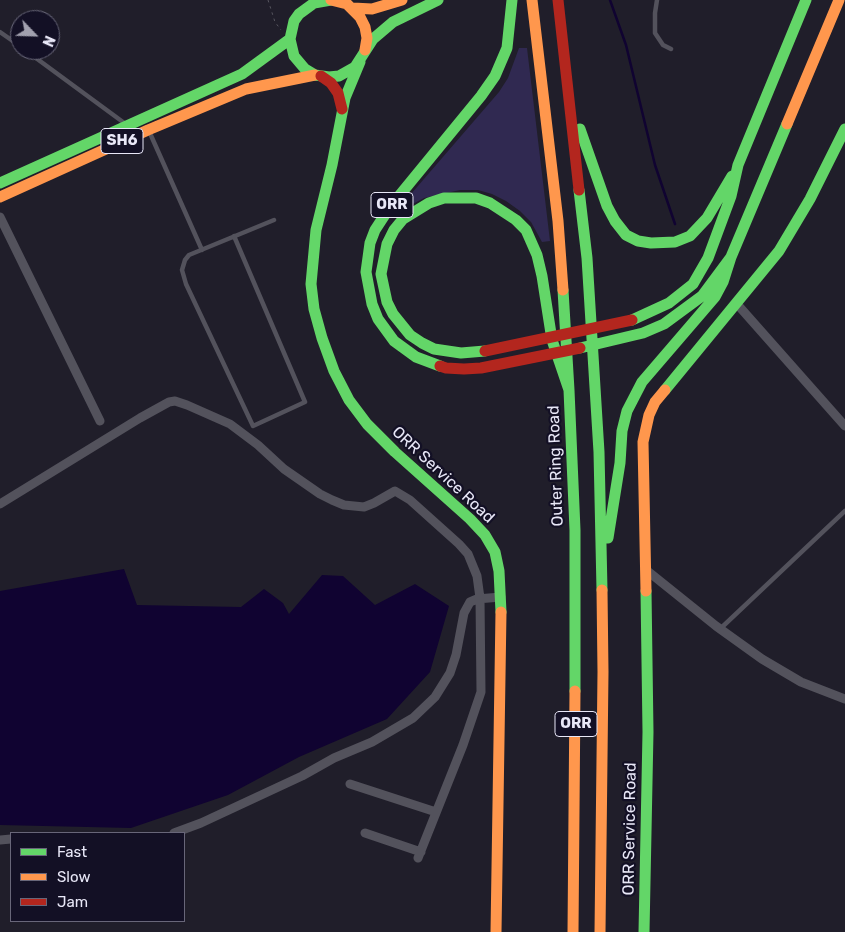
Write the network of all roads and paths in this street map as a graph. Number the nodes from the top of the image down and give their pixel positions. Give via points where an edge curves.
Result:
1 (268, 0) edge
2 (304, 0) edge
3 (335, 0) edge
4 (402, 0) edge
5 (438, 0) edge
6 (512, 0) edge
7 (532, 0) edge
8 (558, 0) edge
9 (657, 0) edge
10 (806, 0) edge
11 (839, 0) edge
12 (353, 8) junction
13 (299, 14) junction
14 (287, 36) junction
15 (672, 49) dead end
16 (363, 55) junction
17 (39, 60) edge
18 (318, 76) junction
19 (571, 102) junction
20 (342, 118) junction
21 (129, 126) junction
22 (845, 129) edge
23 (148, 130) junction
24 (738, 165) junction
25 (2, 179) edge
26 (0, 197) edge
27 (0, 217) edge
28 (274, 220) dead end
29 (234, 236) junction
30 (202, 250) junction
31 (731, 257) junction
32 (737, 304) junction
33 (563, 364) junction
34 (100, 421) dead end
35 (845, 426) edge
36 (0, 504) edge
37 (845, 512) edge
38 (645, 569) junction
39 (602, 579) junction
40 (501, 597) junction
41 (480, 598) junction
42 (720, 629) junction
43 (845, 699) edge
44 (350, 784) dead end
45 (436, 812) junction
46 (177, 832) edge
47 (365, 833) dead end
48 (496, 932) edge
49 (573, 932) edge
50 (600, 932) edge
51 (644, 932) edge

1 - 14 path via 275,22
2 - 13 main road
3 - 12 main road
3 - 13 main road via 314,3
4 - 12 main road via 372,9
5 - 16 main road, SH6 via 382,30
6 - 31 main road, ORR via 507,48 495,76 390,207 370,243 366,272 372,304 378,319 394,341 431,364 464,369 613,341 664,324 684,310 702,296
7 - 33 main road, Outer Ring Road / ORR via 554,183 565,321
8 - 19 main road, ORR
9 - 15 lane via 656,33 663,45
10 - 24 main road
11 - 31 main road, ORR
12 - 16 main road via 365,27 367,38
13 - 14 main road
14 - 18 main road via 298,63
14 - 21 main road, SH6 via 242,74
16 - 18 main road, SH6 via 355,67 339,76
16 - 20 main road, ORR Service Road via 345,98
17 - 21 lane
18 - 20 main road via 331,83 338,94
18 - 23 main road, SH6 via 246,89
19 - 24 main road via 607,206 626,235 638,241 675,242 690,236 707,218
19 - 39 main road, ORR via 594,358
20 - 40 main road, ORR Service Road via 312,259 314,309 322,338 349,400 366,424 485,535 495,552
21 - 25 main road, SH6
22 - 32 main road, ORR Service Road via 779,252
23 - 26 main road, SH6
23 - 30 lane
24 - 33 main road, ORR via 731,196 708,258 692,284 669,303 636,319 613,325 476,353 446,352 422,343 410,335 393,314 381,274 387,244 403,219 415,210 444,198 476,198 504,210 526,230 532,241 550,324
27 - 34 street
28 - 29 lane
29 - 30 lane
29 - 30 lane via 305,402 253,426 186,284 182,270 185,260
31 - 39 main road, ORR via 715,297 654,367 627,411
32 - 35 street
32 - 38 main road, ORR Service Road via 667,387 649,415 643,442
33 - 49 main road, Outer Ring Road / ORR via 569,390 575,530
36 - 41 street via 140,418 174,401 230,424 296,478 344,505 364,507 395,490 468,554 477,576
37 - 42 lane
38 - 42 street
38 - 51 main road, ORR Service Road via 648,732
39 - 50 main road, ORR
40 - 41 street
40 - 48 main road, ORR Service Road
41 - 45 street via 481,692
41 - 46 street via 470,602 464,613 456,655 443,686 413,718 302,776
42 - 43 street via 782,672
44 - 45 street
45 - 47 street via 420,855

